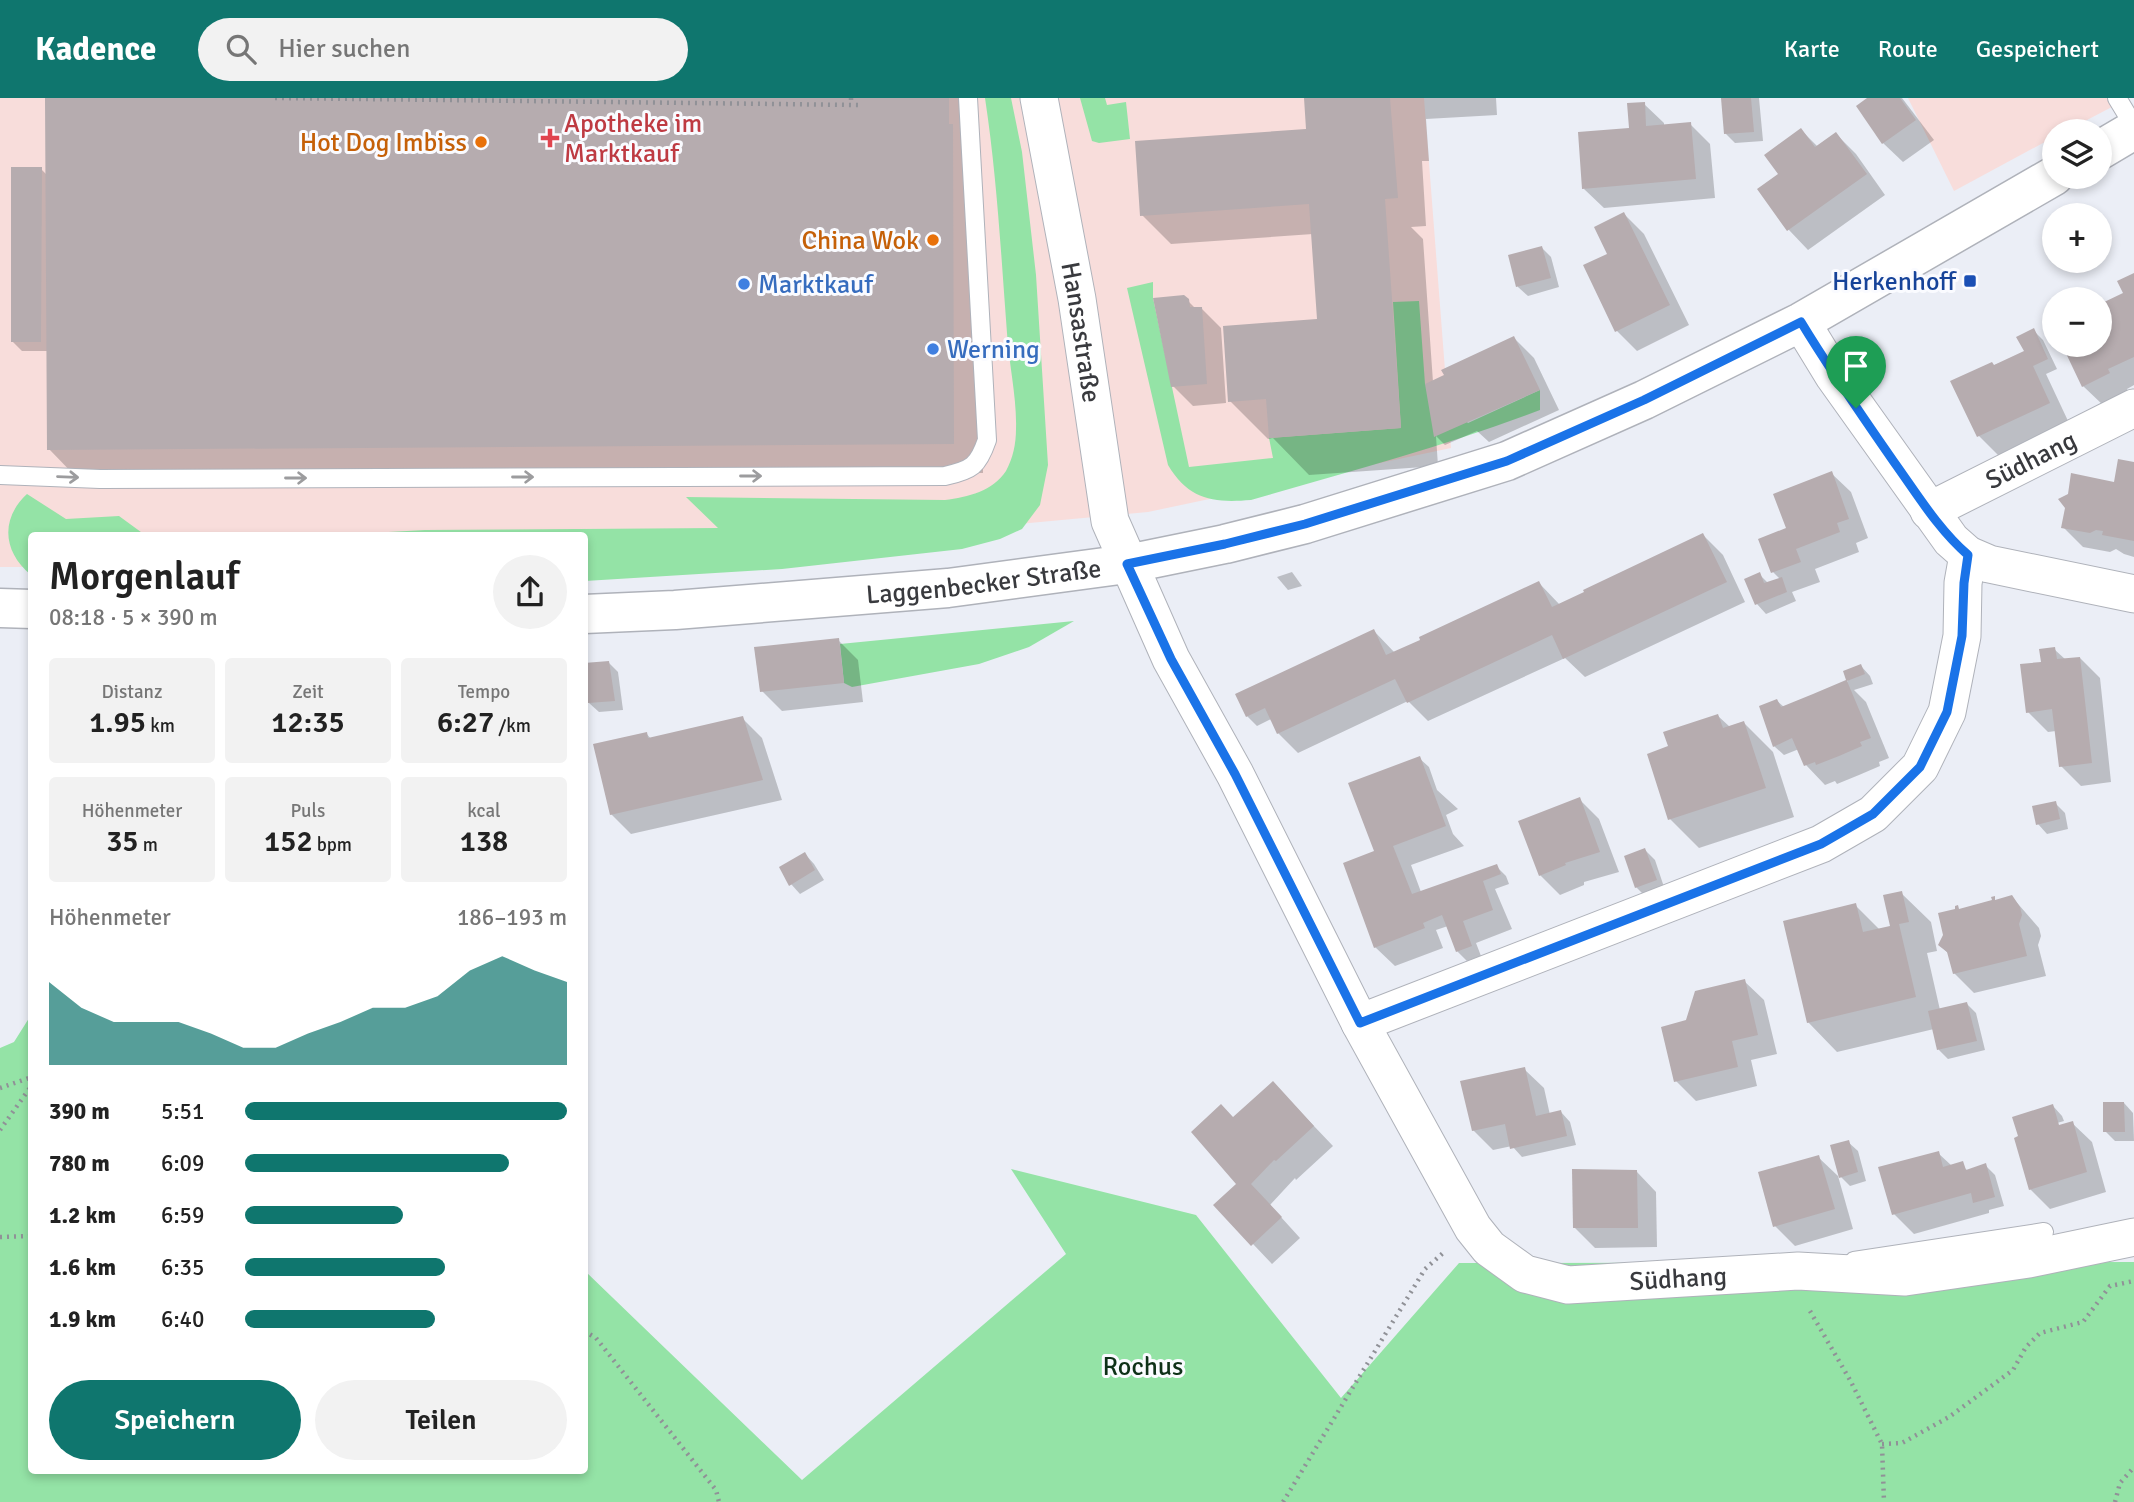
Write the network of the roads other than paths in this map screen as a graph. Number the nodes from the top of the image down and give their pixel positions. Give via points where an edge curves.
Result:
1 (968, 98) edge
2 (1039, 98) edge
3 (2117, 98) edge
4 (2134, 128) edge
5 (2112, 142) edge
6 (2042, 183) edge
7 (1801, 322) junction
8 (2134, 408) edge
9 (0, 475) edge
10 (1929, 511) junction
11 (1968, 555) junction
12 (1127, 564) junction
13 (2134, 594) edge
14 (588, 614) edge
15 (1360, 1023) junction
16 (2044, 1232) dead end
17 (2134, 1237) edge
18 (1798, 1271) junction

9 -> 1 lane via 100,479 944,476 965,471 980,461 988,440
2 - 12 street, Hansastraße via 1077,299 1110,521
3 - 4 lane
4 - 5 street
6 - 7 street, Laggenbecker Straße
7 - 10 street
7 - 12 street, Laggenbecker Straße via 1507,461 1305,524
8 - 10 street, Südhang
10 - 11 street
11 - 13 street via 1989,564
11 - 15 street via 1962,636 1947,712 1920,767 1873,814 1821,844
12 - 14 street, Laggenbecker Straße via 948,588
12 - 15 street, Südhang via 1171,659 1235,774
15 - 18 street, Südhang via 1473,1228 1489,1248 1525,1274 1568,1285
16 - 18 lane
17 - 18 street, Südhang via 2029,1259 1905,1277

